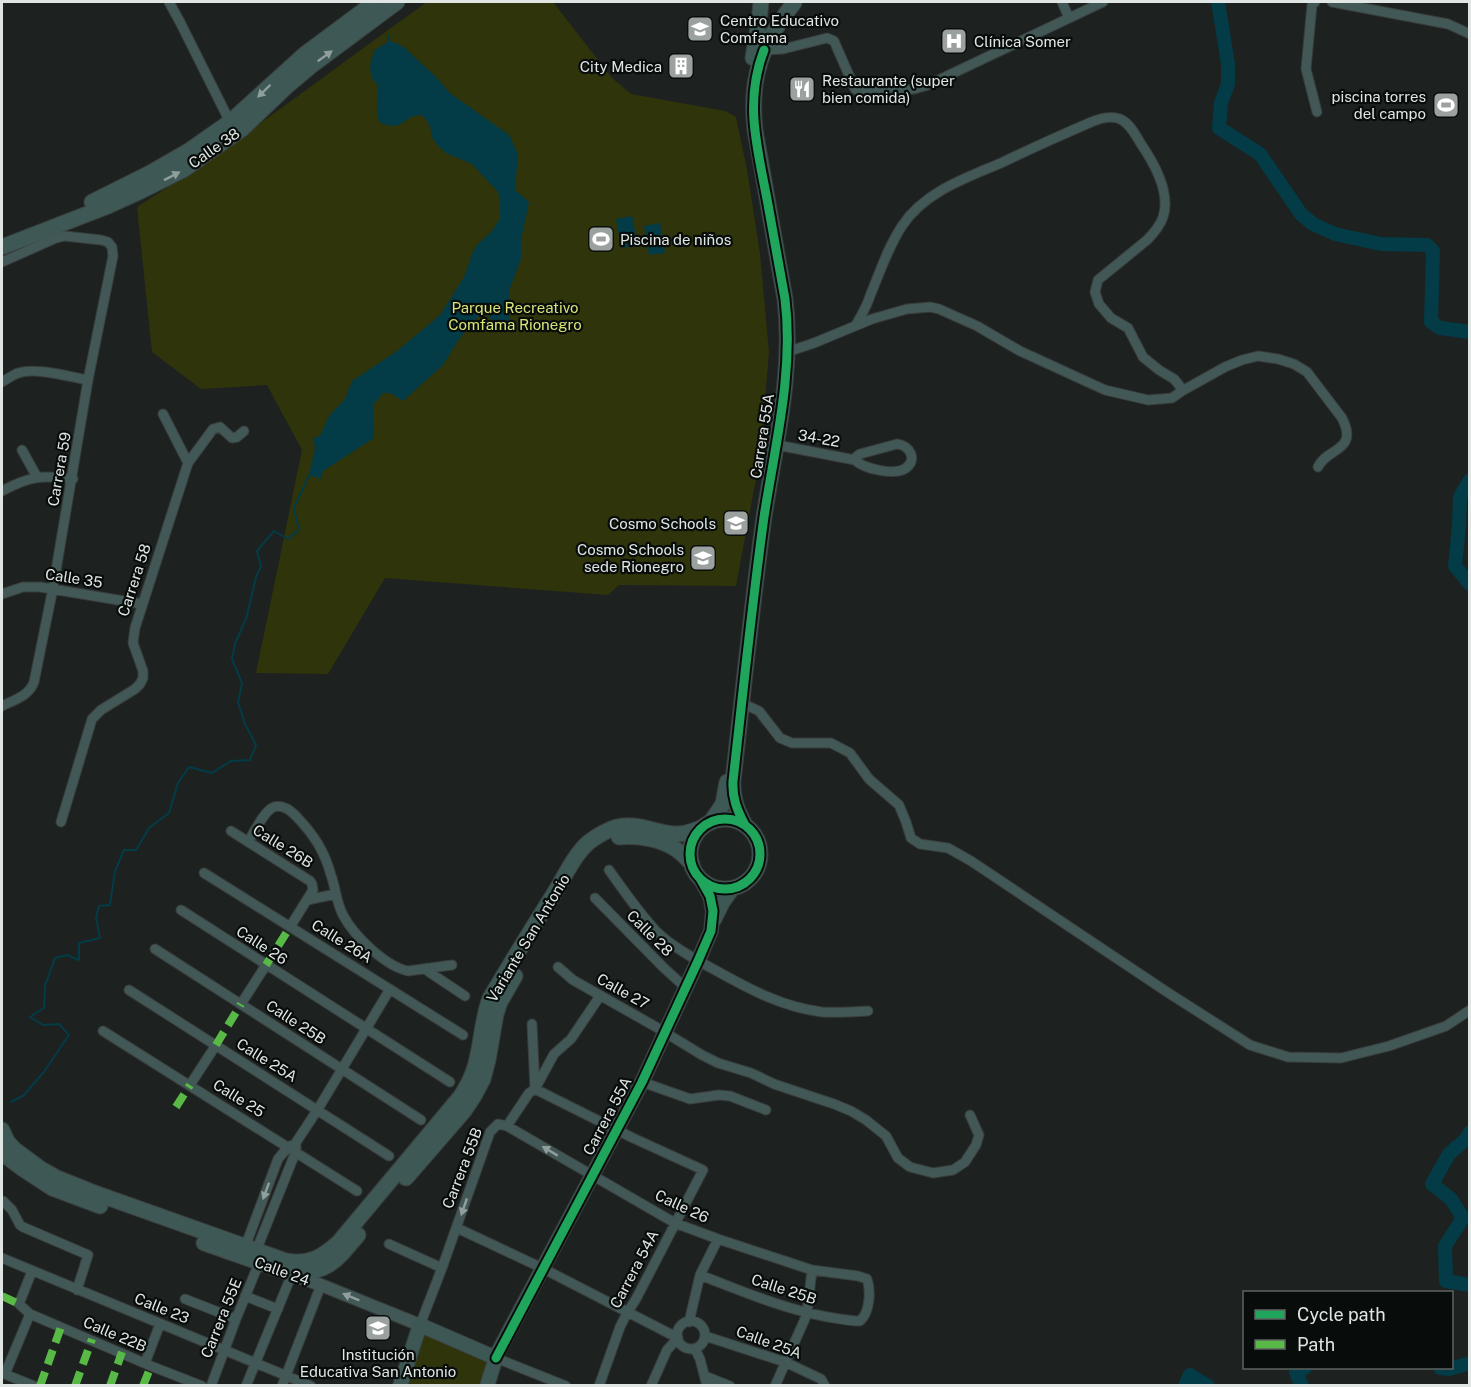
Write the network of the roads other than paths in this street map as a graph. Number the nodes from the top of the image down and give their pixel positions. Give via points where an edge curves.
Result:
1 (169, 2) edge
2 (375, 2) edge
3 (397, 2) edge
4 (761, 2) edge
5 (776, 2) edge
6 (795, 2) edge
7 (1062, 2) edge
8 (1103, 2) edge
9 (1315, 2) edge
10 (1332, 2) edge
11 (1357, 4) edge
12 (1069, 18) junction
13 (1470, 34) edge
14 (764, 50) junction
15 (1317, 112) dead end
16 (230, 122) junction
17 (2, 237) edge
18 (2, 247) edge
19 (2, 262) edge
20 (856, 325) junction
21 (787, 352) junction
22 (88, 380) junction
23 (2, 382) edge
24 (1182, 391) junction
25 (163, 414) dead end
26 (244, 431) dead end
27 (777, 445) junction
28 (22, 450) dead end
29 (855, 460) junction
30 (188, 463) junction
31 (1318, 467) dead end
32 (37, 477) junction
33 (73, 479) junction
34 (2, 491) edge
35 (53, 588) junction
36 (2, 594) edge
37 (142, 604) junction
38 (741, 705) junction
39 (2, 706) edge
40 (61, 822) dead end
41 (706, 825) junction
42 (745, 825) junction
43 (231, 831) dead end
44 (248, 842) junction
45 (692, 864) junction
46 (609, 870) dead end
47 (204, 873) dead end
48 (701, 879) junction
49 (733, 888) junction
50 (336, 894) junction
51 (595, 898) dead end
52 (307, 900) junction
53 (181, 910) dead end
54 (713, 922) junction
55 (290, 927) junction
56 (155, 949) dead end
57 (698, 961) junction
58 (452, 965) dead end
59 (266, 966) junction
60 (558, 967) dead end
61 (427, 968) junction
62 (686, 988) junction
63 (390, 989) junction
64 (129, 990) dead end
65 (465, 996) dead end
66 (600, 996) junction
67 (241, 1005) junction
68 (1470, 1010) edge
69 (868, 1011) dead end
70 (532, 1024) dead end
71 (366, 1029) junction
72 (103, 1031) dead end
73 (664, 1033) junction
74 (463, 1035) dead end
75 (216, 1045) junction
76 (342, 1069) junction
77 (450, 1082) dead end
78 (642, 1082) junction
79 (190, 1085) junction
80 (535, 1089) junction
81 (318, 1109) junction
82 (766, 1110) dead end
83 (970, 1115) dead end
84 (421, 1120) dead end
85 (507, 1126) junction
86 (2, 1130) edge
87 (617, 1130) junction
88 (293, 1147) junction
89 (2, 1153) edge
90 (389, 1156) dead end
91 (592, 1176) junction
92 (357, 1191) dead end
93 (3, 1201) edge
94 (675, 1223) junction
95 (457, 1228) junction
96 (718, 1239) junction
97 (389, 1244) dead end
98 (254, 1253) junction
99 (2, 1258) edge
100 (442, 1268) junction
101 (542, 1268) junction
102 (294, 1269) junction
103 (812, 1270) junction
104 (32, 1271) junction
105 (700, 1275) junction
106 (322, 1277) junction
107 (77, 1290) junction
108 (245, 1296) junction
109 (185, 1299) dead end
110 (278, 1309) junction
111 (627, 1313) junction
112 (807, 1313) junction
113 (30, 1314) junction
114 (236, 1319) junction
115 (860, 1321) joint
116 (689, 1322) junction
117 (160, 1324) junction
118 (420, 1325) junction
119 (705, 1336) junction
120 (678, 1338) junction
121 (695, 1348) junction
122 (224, 1350) junction
123 (496, 1358) junction
124 (256, 1362) junction
125 (785, 1362) junction
126 (145, 1363) junction
127 (3, 1374) edge
128 (286, 1375) junction
129 (706, 1381) edge
130 (823, 1382) edge
131 (34, 1386) edge
132 (202, 1386) edge
133 (211, 1386) edge
134 (246, 1386) edge
135 (282, 1386) edge
136 (311, 1386) edge
137 (400, 1386) edge
138 (487, 1386) edge
139 (566, 1386) edge
140 (599, 1386) edge
141 (651, 1386) edge
142 (730, 1386) edge
143 (775, 1386) edge

1 - 16 street
2 -> 16 main road, Calle 38 via 305,54
18 -> 3 main road, Calle 38 via 108,206 183,170 242,129 311,66
4 - 41 main road, Carrera 55A via 745,118 779,302 781,354 742,635 727,784 723,804
5 - 6 main road
6 - 14 main road, Carrera 55A
7 - 12 street
8 - 12 street
9 - 15 street via 1306,69
10 - 11 street
11 - 13 street via 1448,24
12 - 14 street via 914,89 859,92 834,41 827,38
14 - 21 main road, Carrera 55A via 753,114 788,318
16 - 17 main road, Calle 38 via 190,150 120,189
19 - 22 street, Carrera 59 via 65,236 101,240 112,247
20 - 21 street
20 - 24 street via 906,309 930,307 1105,390 1148,400 1172,398
20 - 24 street via 897,234 927,200 1089,123 1119,118 1152,161 1162,184 1163,217 1147,240 1098,280 1095,292 1111,318 1128,328 1143,357 1174,380
21 - 27 main road, Carrera 55A
22 - 23 street via 27,372
22 - 33 street, Carrera 59
24 - 31 street via 1225,367 1258,356 1294,364 1307,372 1342,418 1347,433 1345,442 1321,460
25 - 30 street
26 - 30 street, Carrera 58 via 232,438 216,427
27 - 29 street, 34-22
27 - 38 main road, Carrera 55A via 759,552
28 - 32 street
29 - 29 street, 34-22 via 870,468 894,471 907,467 911,455 906,447 897,444 860,454
30 - 37 street, Carrera 58
32 - 33 street
32 - 34 street
33 - 35 street, Carrera 59
35 - 36 street, Calle 35 via 23,587
35 - 37 street, Calle 35
35 - 39 street, Carrera 59 via 32,688
37 - 40 street, Carrera 58 via 133,643 143,678 135,689 92,720
38 - 42 main road, Carrera 55A via 733,791 735,806
38 - 68 street via 759,711 780,738 792,743 831,743 850,753 869,779 898,805 911,838 920,844 948,848 971,861 1250,1045 1288,1057 1341,1058 1446,1026
41 - 42 main road via 730,820
41 - 45 main road via 694,838
41 - 102 main road, Variante San Antonio via 674,834 627,826 588,843 490,998 474,1069 461,1096 339,1242 325,1254
42 - 49 main road via 758,841 760,861 746,883
43 - 44 street, Calle 26B
44 - 50 street via 269,810 284,807 318,843
44 - 52 street, Calle 26B via 309,881 313,890
45 - 48 main road
45 - 106 main road, Variante San Antonio via 668,845 637,837 619,837 593,853 500,1002 483,1079 474,1096
46 - 57 street via 659,934
47 - 55 street, Calle 26A
48 - 49 main road via 719,889
48 - 54 main road via 712,903
49 - 54 main road, Carrera 55A
50 - 52 street
50 - 61 street via 344,916 362,941 402,970
51 - 62 street, Calle 28
52 - 55 street
53 - 59 street, Calle 26
54 - 57 main road, Carrera 55A
55 - 63 street, Calle 26A
56 - 67 street, Calle 25B
57 - 62 main road, Carrera 55A
57 - 69 street via 758,993 803,1009
58 - 61 street
59 - 67 street
59 - 71 street, Calle 26
60 - 66 street, Calle 27
61 - 65 street
62 - 73 main road, Carrera 55A
63 - 71 street, Carrera 55E
63 - 74 street, Calle 26A
64 - 75 street, Calle 25A
66 - 73 street, Calle 27
66 - 80 street, Carrera 55B via 571,1039 554,1054
67 - 76 street, Calle 25B
70 - 80 street
71 - 76 street, Carrera 55E
71 - 77 street, Calle 26
72 - 79 street, Calle 25
73 - 78 main road, Carrera 55A
73 - 83 street, Calle 27 via 702,1056 851,1111 886,1136 898,1158 910,1167 933,1173 954,1170 965,1162 979,1135
75 - 79 street
75 - 81 street, Calle 25A
76 - 81 street, Carrera 55E
76 - 84 street, Calle 25B
78 - 82 street via 690,1099 730,1096
78 - 87 main road, Carrera 55A
79 - 88 street, Calle 25
80 - 85 street, Carrera 55B
80 - 87 street
81 - 88 street, Carrera 55E
81 - 90 street, Calle 25A
91 -> 85 street, Calle 26
85 -> 95 street, Carrera 55B via 498,1124 490,1132
86 - 98 main road, Calle 24 via 14,1149 57,1178
87 - 91 main road, Carrera 55A
87 - 94 street, Carrera 54A via 703,1170
88 - 92 street, Calle 25
88 - 98 street, Carrera 55E
88 -> 98 street, Carrera 55E via 278,1159 274,1169
89 - 98 main road, Calle 24 via 37,1179 73,1197
91 - 94 street, Calle 26
91 - 101 main road, Carrera 55A
93 - 107 street via 23,1227 88,1255
94 - 96 street, Calle 26
94 - 111 street, Carrera 54A
95 - 100 street, Carrera 55B
95 - 101 street
96 - 103 street, Calle 26
96 - 105 street
97 - 100 street
98 - 102 main road, Calle 24
98 - 108 street, Carrera 55E
99 - 104 street, Calle 23
100 - 118 street, Carrera 55B
101 - 111 street
101 - 123 main road, Carrera 55A
102 - 106 main road, Variante San Antonio
102 - 110 street
103 - 112 street
103 - 115 street, Calle 26 via 867,1279 866,1316
104 - 107 street, Calle 23
104 - 113 street, Calle 22B via 19,1304
105 - 112 street, Calle 25B
105 - 116 street
118 -> 106 street, Calle 24
106 - 128 street
107 - 117 street, Calle 23
108 - 110 street
108 - 114 street, Carrera 55E
109 - 114 street
110 - 124 street
111 - 120 street
111 - 140 street, Carrera 54A
112 - 115 street, Calle 25B
112 - 125 street
113 - 126 street, Calle 22B
113 - 127 street
114 - 122 street, Carrera 55E
116 - 119 street via 700,1324
116 - 120 street via 680,1327
117 - 122 street, Calle 23
117 - 126 street
118 - 123 main road, Calle 24
118 - 137 main road, Carrera 55B
119 - 121 street
119 - 125 street, Calle 25A
120 - 121 street via 682,1346
120 - 141 street via 667,1350
121 - 129 street
122 - 124 street, Calle 23
122 - 133 street, Carrera 55E
123 - 138 main road, Carrera 55A
123 - 139 street, Calle 24
124 - 128 street, Calle 23
124 - 134 street
125 - 130 street, Calle 25A
125 - 143 street
126 - 132 street, Calle 22B
127 - 131 street
128 - 135 street
128 - 136 street, Calle 23
129 - 142 street

